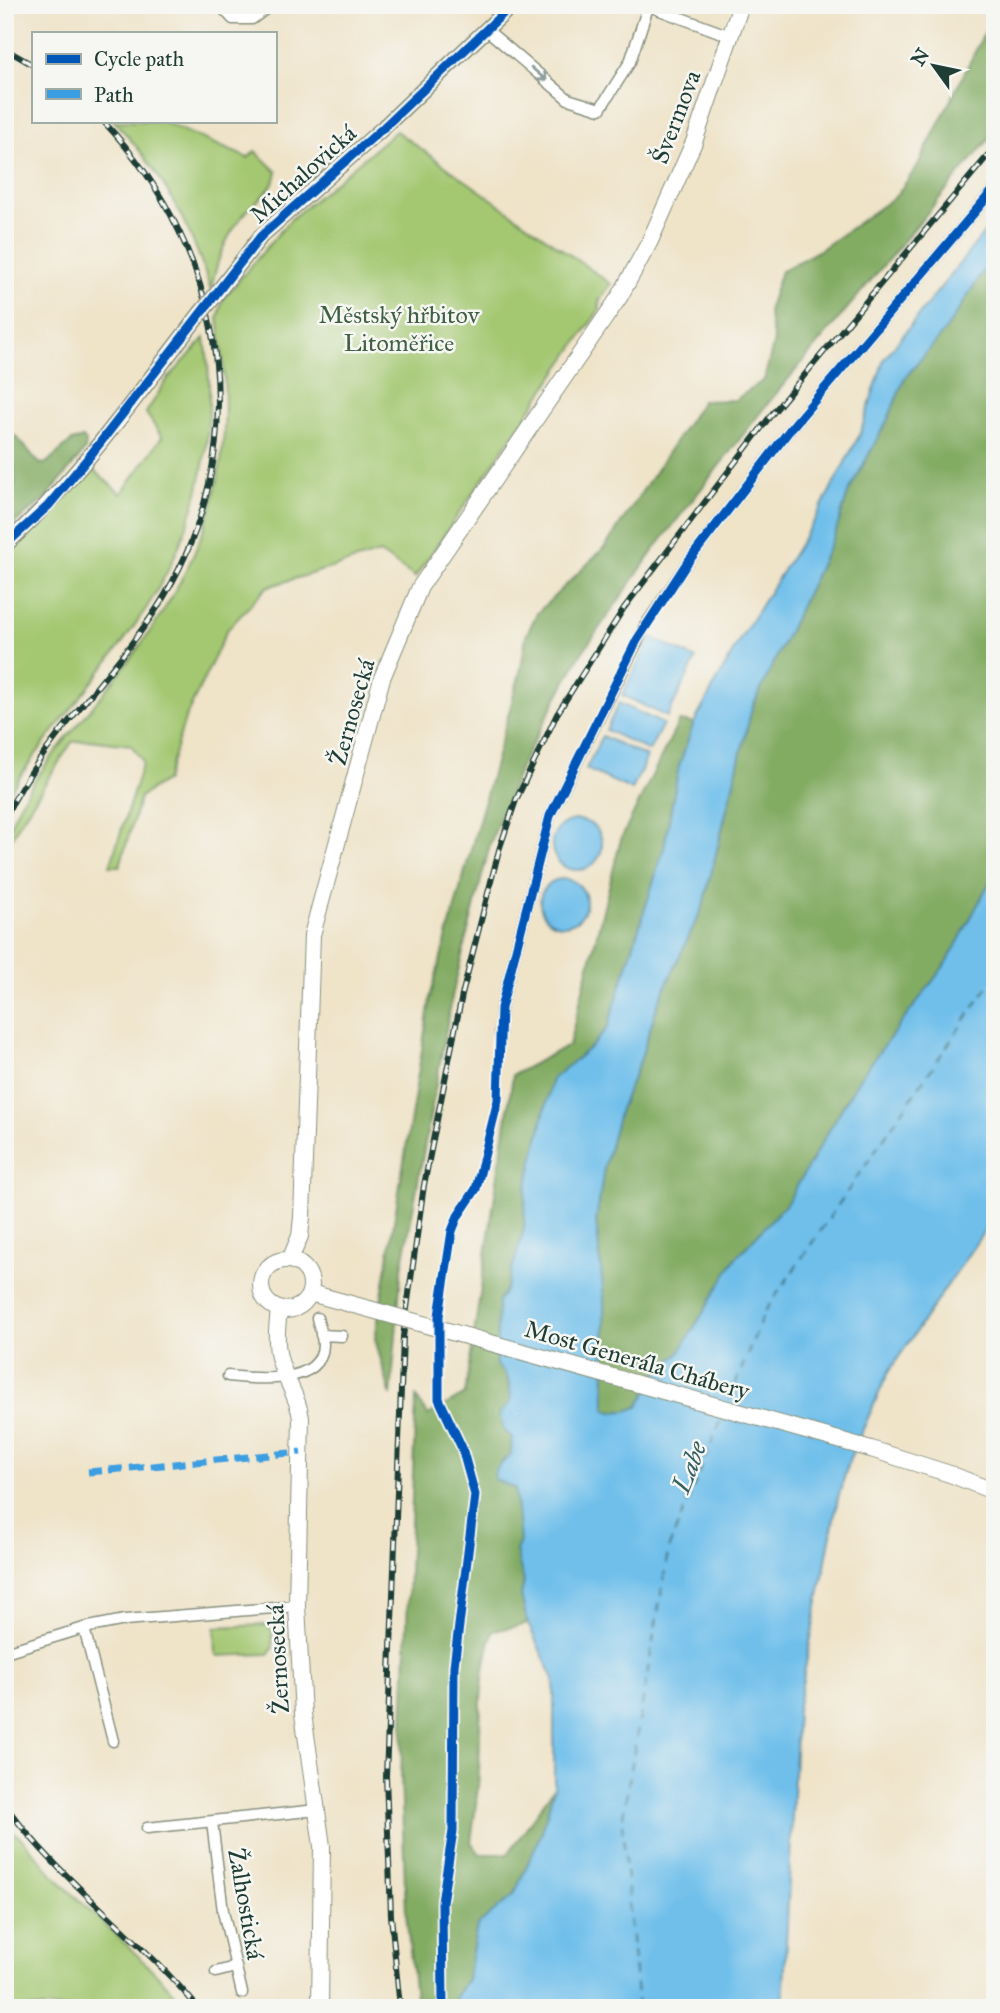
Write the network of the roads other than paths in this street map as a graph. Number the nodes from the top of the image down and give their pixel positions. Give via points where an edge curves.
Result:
1 (220, 5) edge
2 (512, 5) edge
3 (741, 5) edge
4 (270, 6) edge
5 (647, 6) edge
6 (487, 30) junction
7 (730, 36) junction
8 (995, 188) edge
9 (649, 243) joint
10 (5, 545) edge
11 (500, 1035) dead end
12 (290, 1260) junction
13 (310, 1293) junction
14 (279, 1310) junction
15 (317, 1318) dead end
16 (321, 1335) junction
17 (342, 1336) dead end
18 (228, 1376) dead end
19 (286, 1376) junction
20 (995, 1492) edge
21 (297, 1606) junction
22 (84, 1628) junction
23 (5, 1652) edge
24 (113, 1741) dead end
25 (317, 1810) junction
26 (212, 1822) junction
27 (147, 1828) dead end
28 (235, 1967) junction
29 (216, 1972) dead end
30 (242, 1993) dead end
31 (320, 2008) edge

1 - 4 street via 233,19 252,19
2 - 6 street, Michalovická
3 - 7 main road, Švermova
6 -> 5 street via 568,99 600,108 630,62
5 - 7 street
6 - 10 street, Michalovická, bridge via 261,236 89,457 48,506
7 - 9 main road, Švermova via 694,142
8 - 11 street via 792,427 687,563 637,640 550,817 500,1008
9 - 12 main road, Žernosecká via 620,296 420,587 382,678 312,935 302,1217
12 - 13 main road via 305,1269 312,1284
12 - 14 main road via 266,1268 260,1284 265,1301
13 - 14 main road via 298,1308
13 - 20 main road, Most Generála Chábery, bridge via 858,1445
14 - 19 main road, Žernosecká via 277,1343
15 - 16 street
16 - 17 street
16 - 19 street via 323,1346 315,1366
18 - 19 street via 266,1380
19 - 21 main road, Žernosecká via 298,1399 301,1419
21 - 22 street via 147,1617
21 - 25 main road, Žernosecká via 303,1714
22 - 23 street
22 - 24 street
25 - 26 street, Žalhostická
25 - 31 main road, Žernosecká via 322,1846
26 - 27 street, Žalhostická
26 - 28 street, Žalhostická via 218,1884
28 - 29 street
28 - 30 street, Žalhostická

